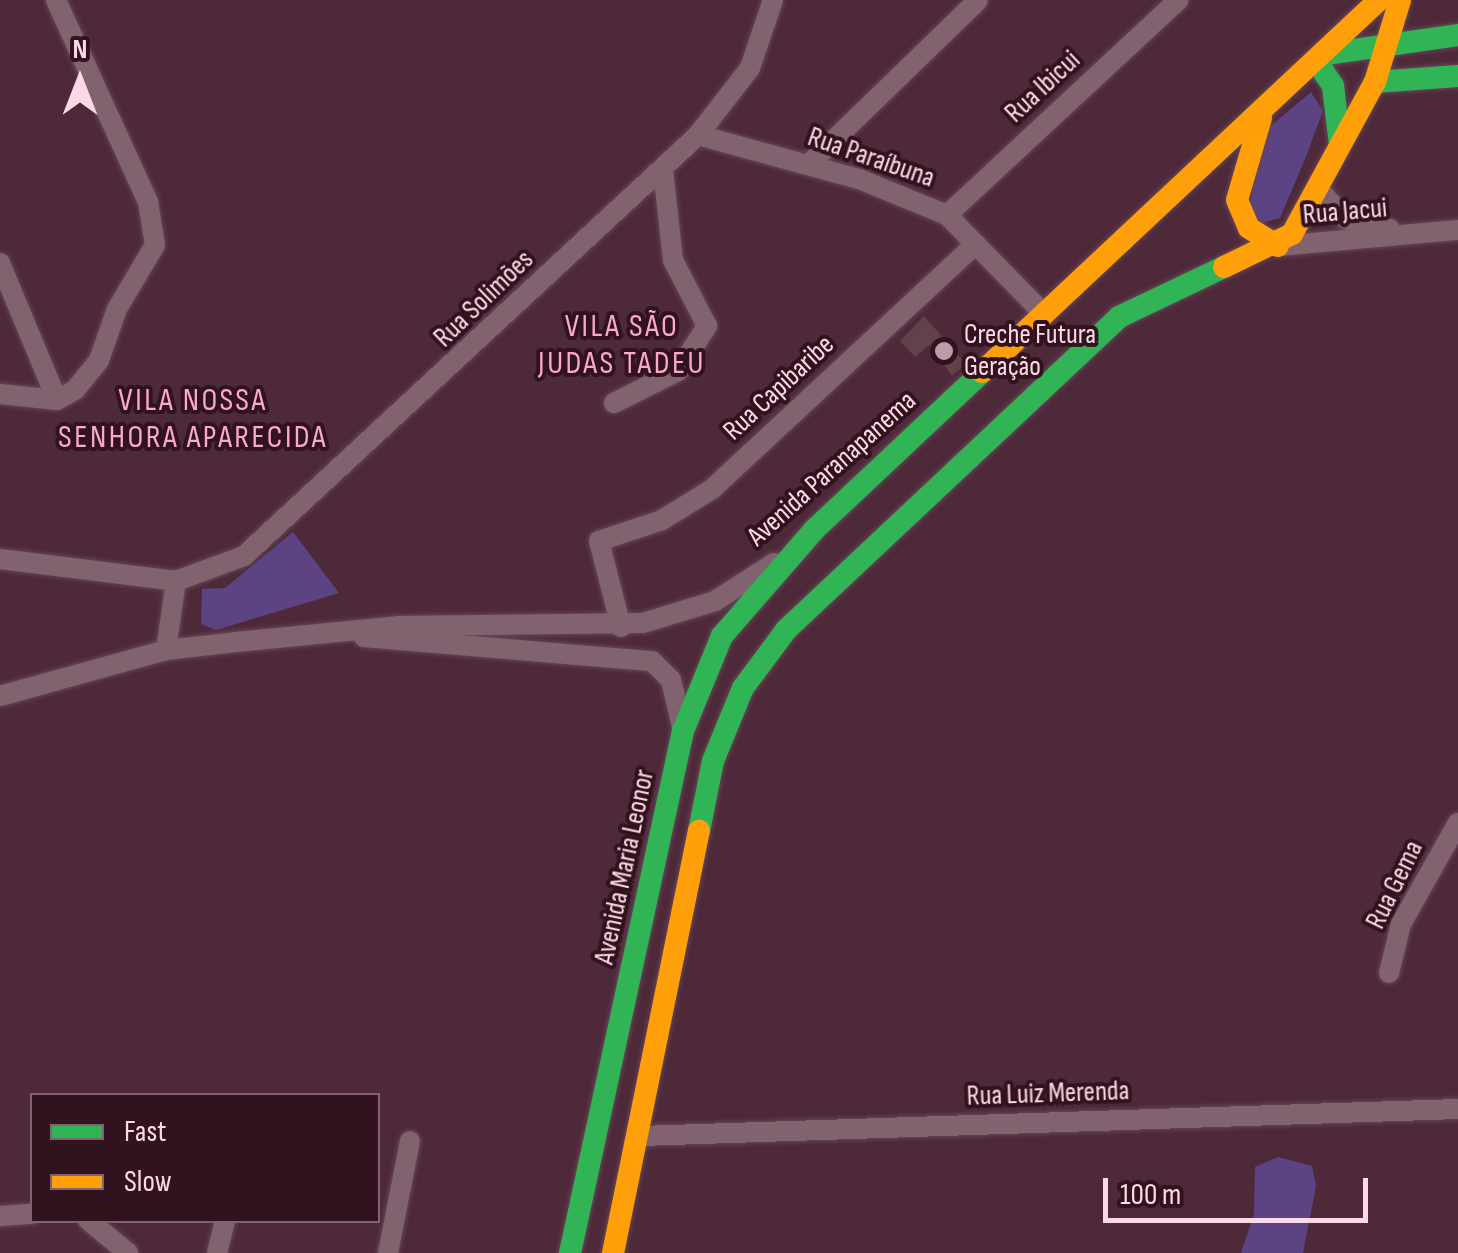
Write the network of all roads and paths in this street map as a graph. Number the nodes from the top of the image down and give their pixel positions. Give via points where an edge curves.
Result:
1 (56, 0) edge
2 (773, 0) edge
3 (978, 0) edge
4 (1178, 0) edge
5 (1379, 0) edge
6 (1400, 0) edge
7 (1458, 35) edge
8 (1393, 38) junction
9 (1320, 58) junction
10 (1458, 76) edge
11 (1374, 82) junction
12 (1264, 112) junction
13 (698, 136) junction
14 (1340, 151) junction
15 (809, 164) junction
16 (663, 170) junction
17 (1322, 192) junction
18 (947, 215) junction
19 (1458, 230) edge
20 (1416, 232) junction
21 (976, 244) junction
22 (1278, 246) junction
23 (0, 263) edge
24 (1045, 315) junction
25 (0, 394) edge
26 (58, 400) junction
27 (614, 403) dead end
28 (814, 530) junction
29 (0, 559) edge
30 (176, 581) junction
31 (621, 627) junction
32 (357, 636) junction
33 (166, 650) junction
34 (0, 696) edge
35 (683, 731) junction
36 (1458, 823) edge
37 (644, 927) junction
38 (680, 931) junction
39 (1389, 974) dead end
40 (1458, 1110) edge
41 (640, 1136) junction
42 (410, 1140) dead end
43 (30, 1214) edge
44 (0, 1216) edge
45 (92, 1223) edge
46 (224, 1223) edge
47 (569, 1249) edge
48 (128, 1253) edge
49 (217, 1253) edge
50 (388, 1253) edge
51 (613, 1253) edge

1 - 26 street via 157,232 99,360
2 - 13 street, Rua Solimões via 750,68
3 - 15 street
4 - 18 street, Rua Ibicui
5 - 9 street, Avenida Paranapanema
6 - 8 street
7 - 8 street
8 - 9 street
8 - 11 street
9 - 12 street, Avenida Paranapanema
9 - 14 street via 1333,86
10 - 11 street
11 - 14 street
12 - 22 street via 1237,200 1249,228
12 - 24 street, Avenida Paranapanema
13 - 15 street, Rua Paraíbuna
13 - 16 street, Rua Solimões
14 - 17 street
15 - 18 street, Rua Paraíbuna
16 - 27 street via 673,260 708,326 678,370
16 - 30 street, Rua Solimões via 266,540 214,572
17 - 20 street, Rua Jacui via 1346,219
17 - 22 street
18 - 21 street, Rua Paraíbuna
19 - 20 street, Rua Jacui
20 - 22 street, Rua Jacui
21 - 24 street, Rua Paraíbuna
21 - 31 street, Rua Capibaribe via 712,489 662,520 599,541
22 - 38 street via 1119,317 786,630 733,706 713,761
23 - 26 street
24 - 28 street, Avenida Paranapanema
25 - 26 street
28 - 31 street, Avenida Paranapanema via 715,602
28 - 35 street, Avenida Maria Leonor via 722,636
29 - 30 street
30 - 33 street
31 - 32 street, Avenida Paranapanema via 398,626
32 - 33 street, Avenida Paranapanema
32 - 35 street, Avenida Paranapanema via 517,656 652,662 671,680
33 - 34 street, Avenida Paranapanema
35 - 37 street, Avenida Maria Leonor
36 - 39 street, Rua Gema via 1401,924
37 - 38 street
37 - 47 street, Avenida Maria Leonor
38 - 41 street
40 - 41 street, Rua Luiz Merenda
41 - 51 street
42 - 50 street
43 - 44 street
45 - 48 street
46 - 49 street

